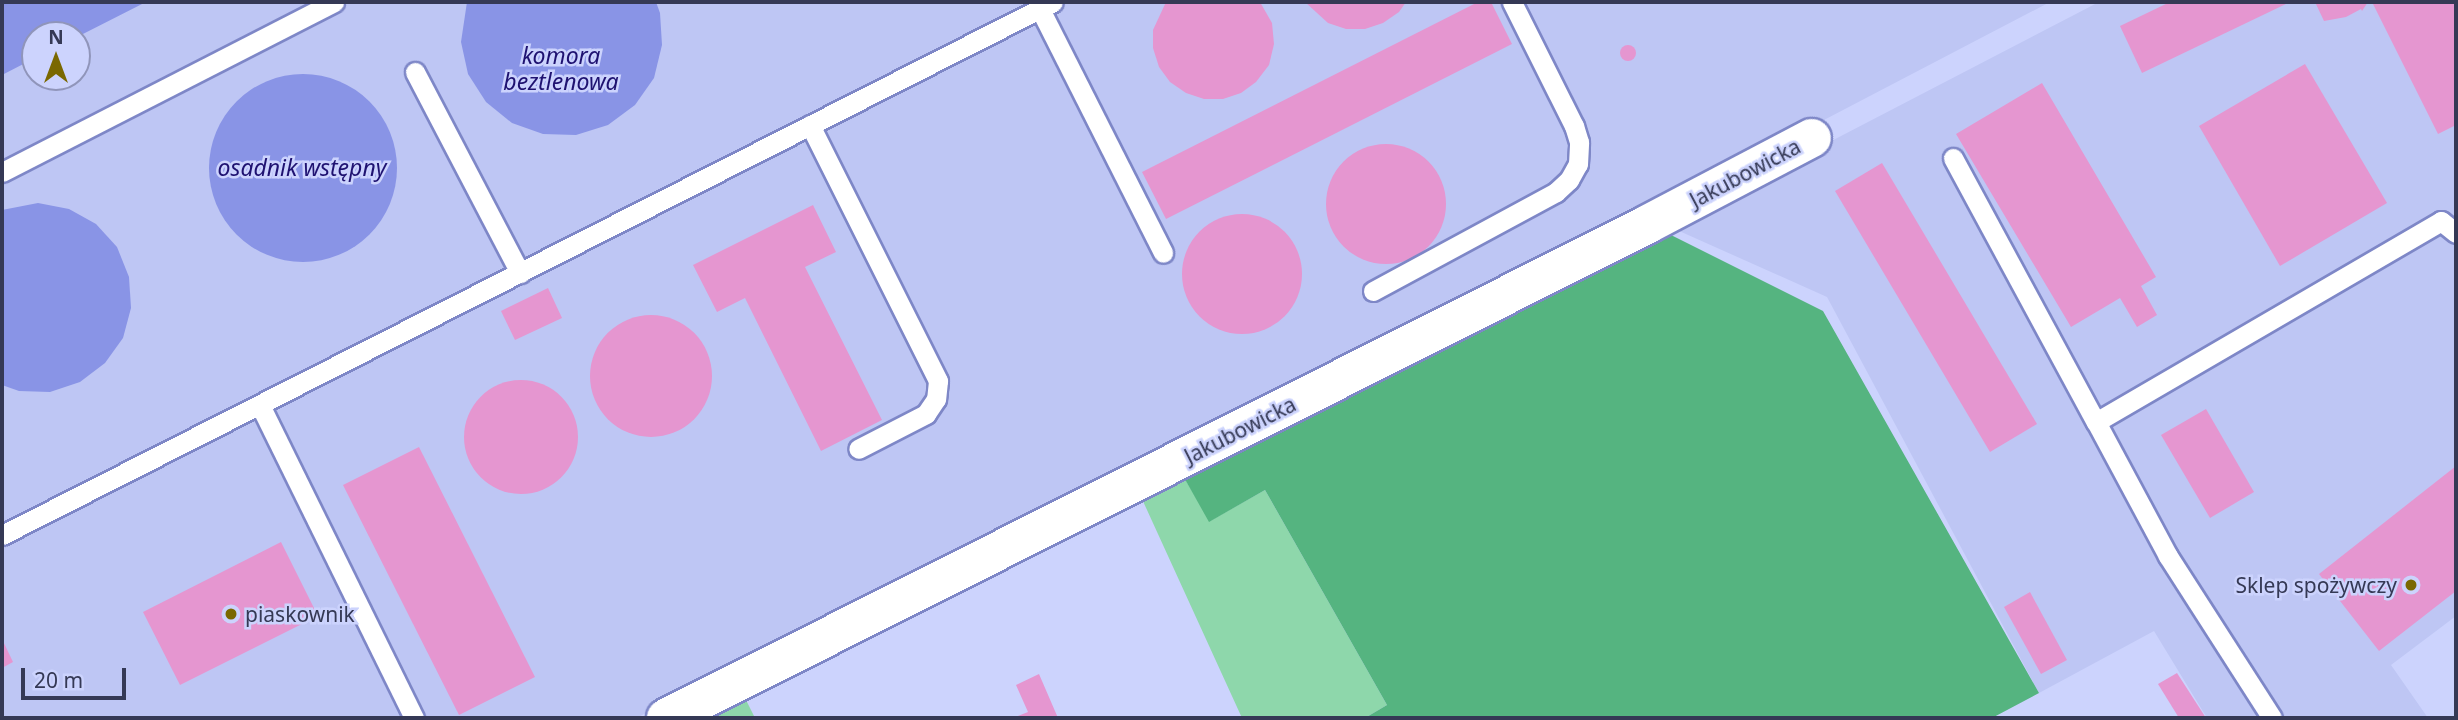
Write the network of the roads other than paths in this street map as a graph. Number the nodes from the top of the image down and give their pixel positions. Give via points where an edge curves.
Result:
1 (334, 2) edge
2 (1512, 2) edge
3 (1046, 5) edge
4 (415, 72) dead end
5 (810, 125) junction
6 (1812, 138) dead end
7 (1953, 158) dead end
8 (2, 172) edge
9 (2456, 233) edge
10 (1163, 253) dead end
11 (520, 273) junction
12 (1373, 291) dead end
13 (260, 405) junction
14 (2096, 422) junction
15 (858, 449) dead end
16 (2, 535) edge
17 (414, 718) edge
18 (666, 718) edge
19 (2272, 718) edge

1 - 8 lane
2 - 12 lane via 1574,126 1580,142 1578,164 1556,192
3 - 5 lane
3 - 10 lane
4 - 11 lane
5 - 11 lane
5 - 15 lane via 938,381 936,399 926,414
6 - 18 street, Jakubowicka
7 - 14 lane
9 - 14 lane via 2441,221
11 - 13 lane
13 - 16 lane
13 - 17 lane
14 - 19 lane via 2168,556

